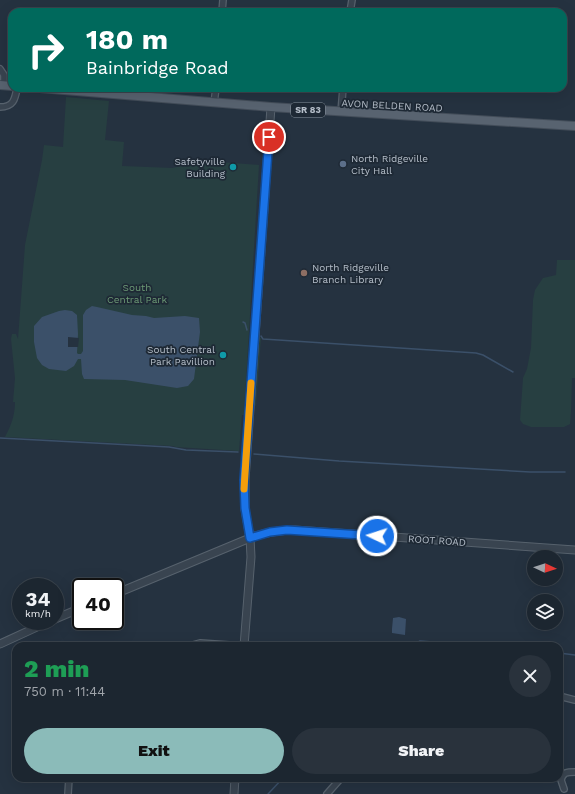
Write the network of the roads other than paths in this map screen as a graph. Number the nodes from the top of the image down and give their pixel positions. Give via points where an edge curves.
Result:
1 (0, 69) edge
2 (5, 85) edge
3 (16, 92) edge
4 (86, 92) edge
5 (215, 92) edge
6 (343, 92) edge
7 (214, 103) junction
8 (0, 107) edge
9 (271, 107) junction
10 (341, 112) junction
11 (575, 126) edge
12 (251, 537) junction
13 (575, 550) edge
14 (124, 590) edge
15 (30, 630) edge
16 (244, 642) edge
17 (0, 644) edge
18 (563, 697) edge
19 (575, 700) edge
20 (575, 772) edge
21 (563, 775) edge
22 (69, 782) edge
23 (235, 782) edge
24 (338, 782) edge
25 (561, 782) edge
26 (564, 789) dead end
27 (68, 794) edge
28 (234, 794) edge
29 (327, 794) edge

1 - 2 street via 4,75
3 - 8 street via 12,103
4 - 7 main road, AVON BELDEN ROAD / SR 83
5 - 7 street
6 - 10 street
7 - 9 main road, AVON BELDEN ROAD / SR 83
9 - 10 main road, AVON BELDEN ROAD / SR 83
9 - 12 street via 244,480 245,508
10 - 11 main road, AVON BELDEN ROAD / SR 83
12 - 13 street, ROOT ROAD via 282,530 295,530
12 - 14 street, ROOT ROAD
12 - 16 street
15 - 17 street
18 - 19 street
20 - 21 street via 566,772
22 - 27 street
23 - 28 street
24 - 29 street
25 - 26 street

